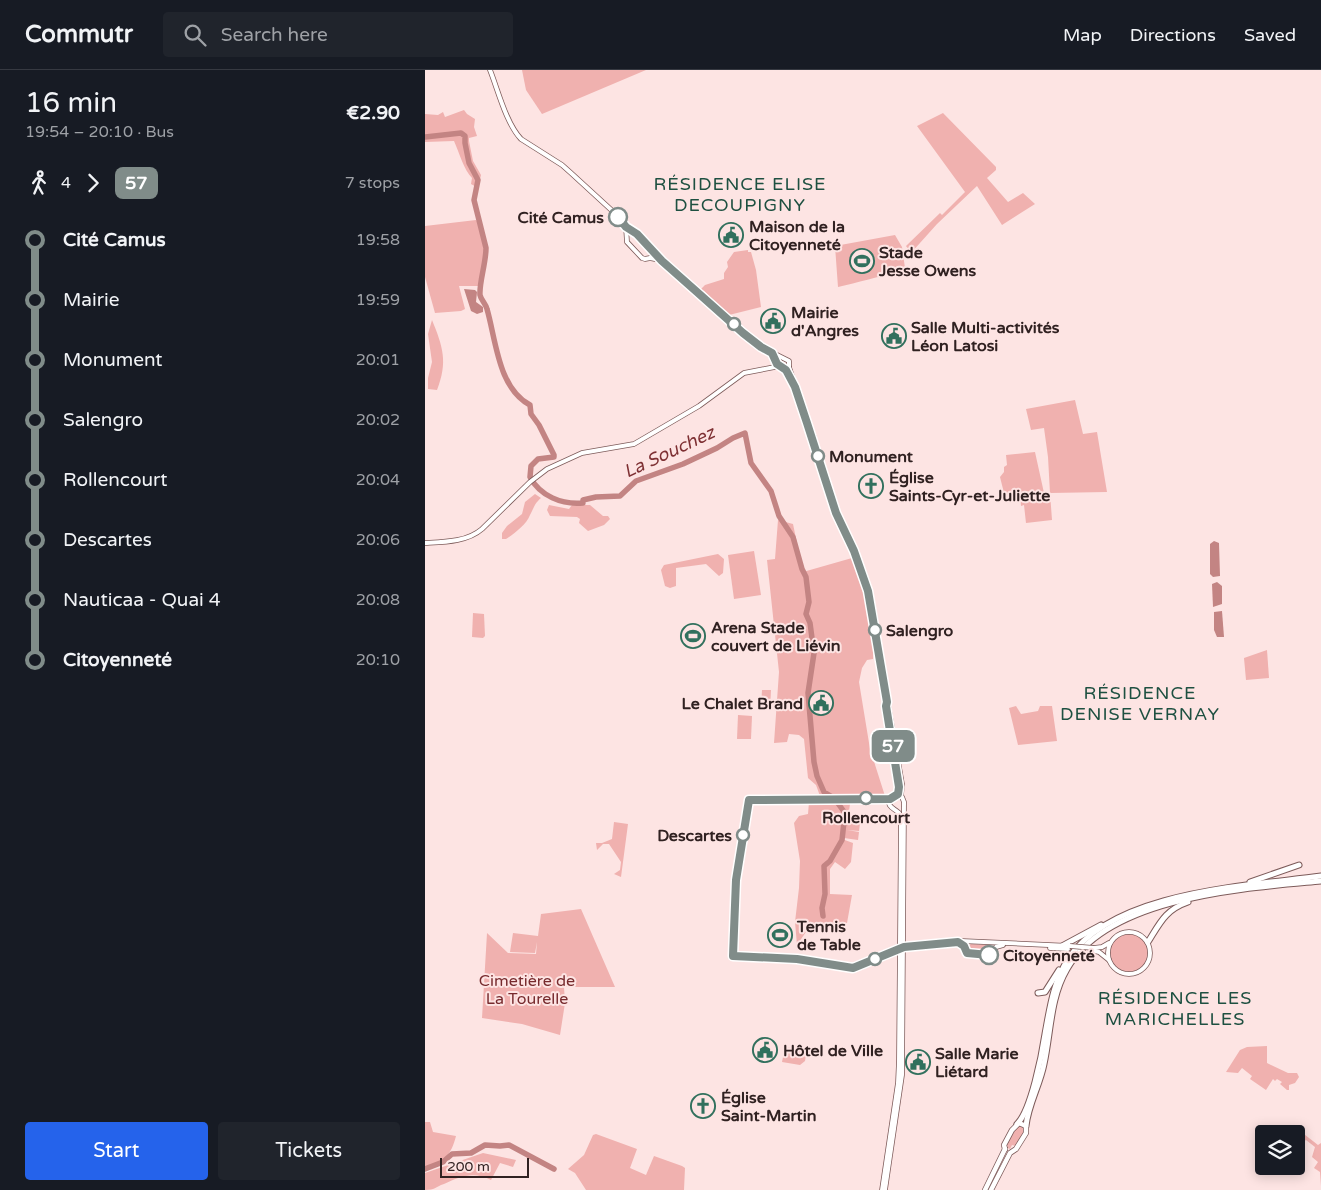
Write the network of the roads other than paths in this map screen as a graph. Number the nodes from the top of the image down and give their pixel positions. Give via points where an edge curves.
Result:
1 (489, 70) edge
2 (626, 227) junction
3 (634, 233) junction
4 (627, 237) junction
5 (653, 251) junction
6 (651, 258) junction
7 (662, 261) junction
8 (772, 353) junction
9 (781, 357) junction
10 (782, 365) junction
11 (425, 543) edge
12 (887, 702) junction
13 (902, 787) junction
14 (907, 793) dead end
15 (899, 795) junction
16 (903, 806) junction
17 (895, 810) junction
18 (1299, 865) dead end
19 (1321, 876) edge
20 (1321, 881) edge
21 (1238, 887) junction
22 (1213, 894) junction
23 (1119, 918) junction
24 (958, 942) junction
25 (970, 942) junction
26 (1111, 942) junction
27 (1148, 942) junction
28 (991, 944) junction
29 (902, 947) junction
30 (1066, 947) junction
31 (965, 948) junction
32 (995, 948) junction
33 (1093, 949) junction
34 (1069, 958) junction
35 (1109, 960) junction
36 (1038, 993) dead end
37 (1017, 1124) junction
38 (1026, 1126) junction
39 (1005, 1149) junction
40 (1011, 1152) junction
41 (883, 1190) edge
42 (985, 1190) edge
43 (991, 1190) edge

1 - 2 main road via 517,134 567,169
2 - 3 main road
2 - 4 main road
3 - 4 main road
3 - 5 main road
4 - 6 main road via 628,243 642,258
5 - 6 main road
5 - 7 main road
6 - 7 main road
7 - 8 main road via 743,333
8 - 9 main road
8 - 10 main road
9 - 10 main road
9 - 10 main road via 790,362
10 - 11 main road via 744,374 639,442 582,453 552,466 529,482 477,534
10 - 12 main road via 795,387 836,513 868,591
12 - 13 main road
12 - 15 main road
13 - 14 main road
13 - 15 main road
15 - 16 main road
15 - 17 main road via 890,798 891,808
16 - 17 main road
16 - 29 main road
17 - 29 main road via 901,823
18 - 21 highway
19 - 21 highway
20 - 22 highway
21 - 23 highway via 1179,897
22 - 27 highway via 1185,902 1166,914
22 - 38 highway via 1176,902 1128,919 1091,940 1072,961 1058,987 1043,1070
23 - 30 highway via 1115,917
23 - 34 highway via 1089,937
24 - 25 main road
24 - 29 main road
24 - 31 main road
25 - 28 main road
25 - 31 main road
26 - 27 main road via 1117,935 1129,932 1142,936
26 - 33 main road
26 - 35 main road
27 - 35 main road via 1150,960 1138,973 1127,975 1119,972
28 - 30 main road
28 - 32 main road
29 - 41 main road via 902,1075
30 - 32 main road via 1003,945
30 - 33 main road, bridge
31 - 32 main road via 969,953 989,955
33 - 35 main road
34 - 36 highway via 1045,992
34 - 37 highway via 1053,989 1039,1068 1025,1112
37 - 38 main road
37 - 39 main road via 1004,1145
38 - 40 main road via 1023,1138
39 - 40 main road
39 - 42 main road
40 - 43 main road

